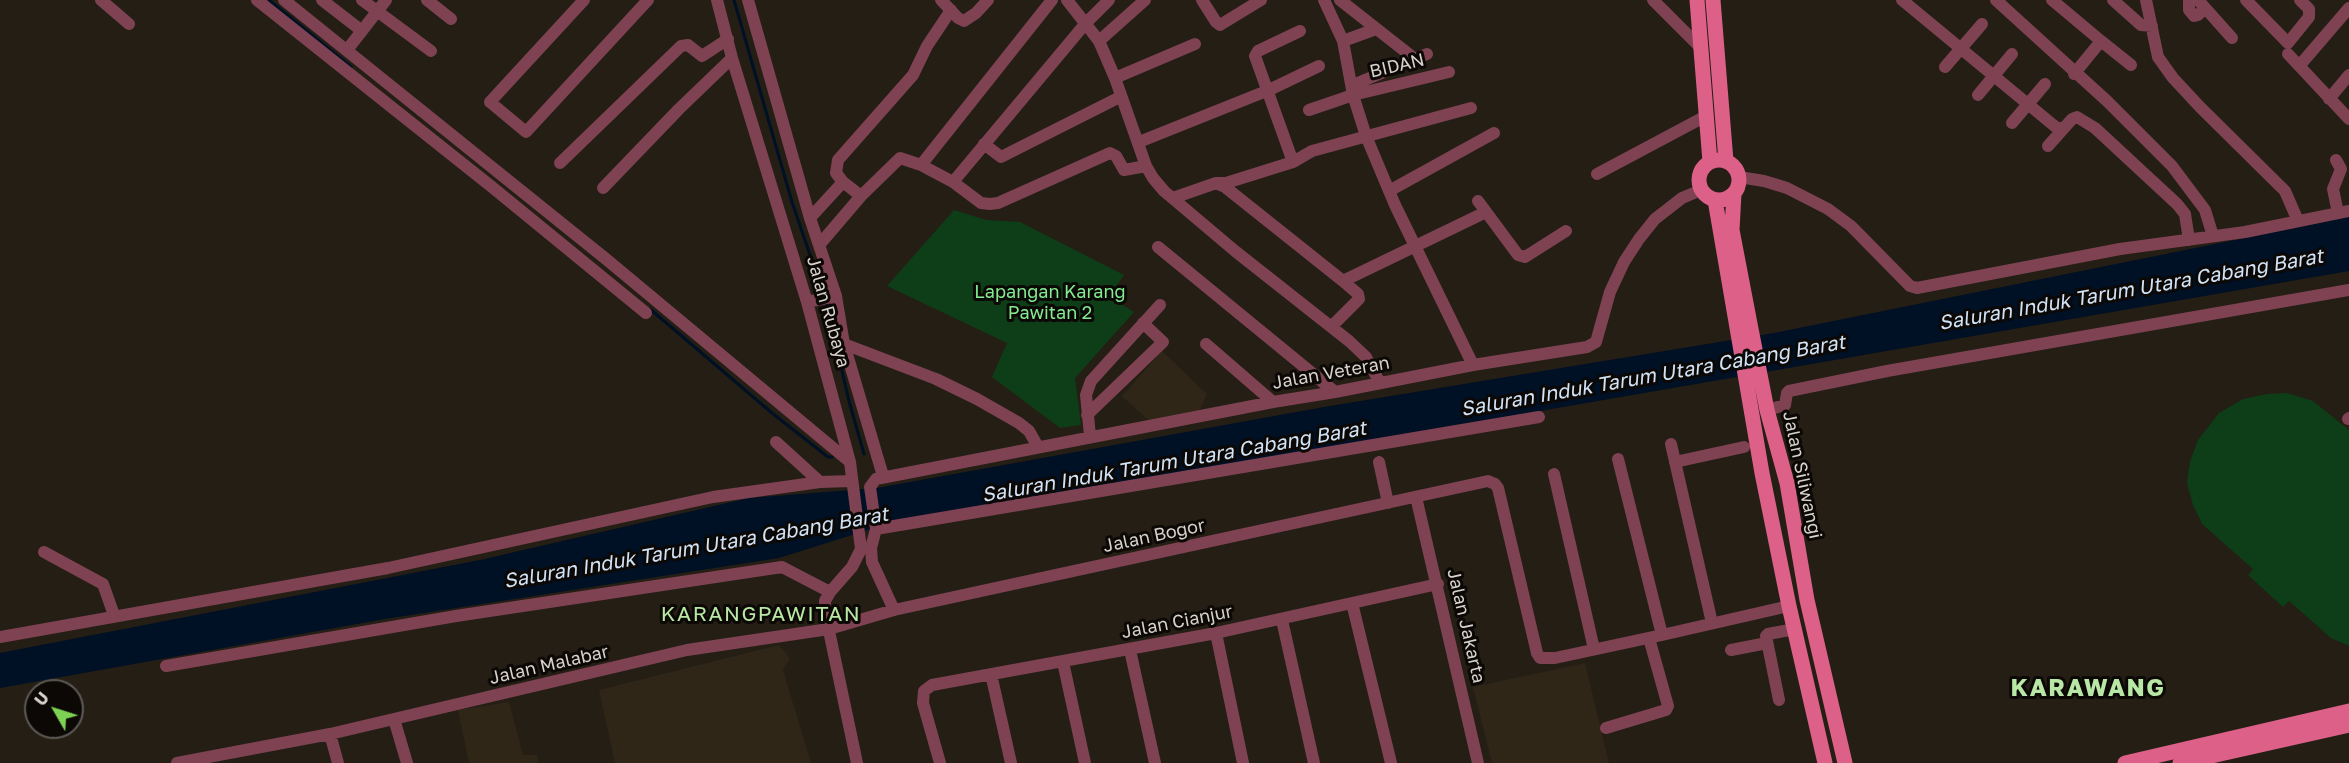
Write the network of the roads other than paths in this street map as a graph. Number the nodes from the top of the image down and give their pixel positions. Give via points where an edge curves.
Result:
1 (257, 0) edge
2 (284, 0) edge
3 (322, 0) edge
4 (362, 0) edge
5 (386, 0) edge
6 (427, 0) edge
7 (584, 0) edge
8 (648, 0) edge
9 (717, 0) edge
10 (748, 0) edge
11 (941, 0) edge
12 (988, 0) edge
13 (1052, 0) edge
14 (1066, 0) edge
15 (1109, 0) edge
16 (1145, 0) edge
17 (1202, 0) edge
18 (1261, 0) edge
19 (1324, 0) edge
20 (1340, 0) edge
21 (1653, 0) edge
22 (1696, 0) edge
23 (1713, 0) edge
24 (1902, 0) edge
25 (1996, 0) edge
26 (2052, 0) edge
27 (2113, 0) edge
28 (2146, 0) edge
29 (2189, 0) edge
30 (2246, 0) edge
31 (2300, 0) edge
32 (108, 2) edge
33 (2202, 4) edge
34 (2349, 8) edge
35 (951, 10) junction
36 (379, 12) junction
37 (451, 19) dead end
38 (129, 24) dead end
39 (1085, 24) junction
40 (1982, 24) dead end
41 (2152, 27) junction
42 (1376, 29) junction
43 (1300, 31) dead end
44 (362, 32) junction
45 (2232, 38) dead end
46 (728, 39) junction
47 (1098, 41) junction
48 (2101, 41) junction
49 (1342, 42) junction
50 (1195, 44) dead end
51 (1699, 46) junction
52 (1961, 47) junction
53 (347, 50) junction
54 (431, 51) dead end
55 (1427, 54) dead end
56 (2012, 54) dead end
57 (2288, 54) dead end
58 (732, 58) junction
59 (1415, 59) junction
60 (2131, 65) dead end
61 (2300, 65) junction
62 (1319, 66) dead end
63 (1945, 67) dead end
64 (1449, 72) dead end
65 (2074, 74) junction
66 (2349, 75) edge
67 (1994, 76) junction
68 (1115, 78) junction
69 (2045, 84) dead end
70 (1269, 90) junction
71 (1353, 90) junction
72 (1978, 95) dead end
73 (1120, 97) junction
74 (2329, 99) junction
75 (2028, 105) junction
76 (1471, 108) dead end
77 (1309, 110) dead end
78 (1706, 116) junction
79 (2349, 119) edge
80 (2012, 123) dead end
81 (2064, 128) junction
82 (1494, 133) dead end
83 (1366, 136) junction
84 (1138, 142) junction
85 (984, 144) junction
86 (2048, 146) dead end
87 (2336, 160) dead end
88 (1726, 161) junction
89 (1293, 162) junction
90 (1710, 162) junction
91 (560, 163) dead end
92 (921, 165) junction
93 (1146, 166) junction
94 (1597, 174) dead end
95 (1738, 177) junction
96 (843, 182) junction
97 (953, 182) junction
98 (1216, 183) junction
99 (603, 188) dead end
100 (1701, 190) junction
101 (1389, 191) junction
102 (1734, 193) junction
103 (861, 196) junction
104 (1173, 198) junction
105 (1715, 200) junction
106 (1478, 201) dead end
107 (1486, 212) junction
108 (2343, 212) edge
109 (810, 218) junction
110 (2298, 221) junction
111 (1566, 231) dead end
112 (2213, 237) junction
113 (2189, 240) junction
114 (820, 244) junction
115 (1415, 246) junction
116 (1158, 247) dead end
117 (1343, 281) junction
118 (2349, 290) edge
119 (833, 296) junction
120 (811, 301) junction
121 (1160, 305) dead end
122 (646, 313) dead end
123 (1143, 323) junction
124 (1332, 326) junction
125 (1744, 328) junction
126 (844, 344) junction
127 (1206, 344) dead end
128 (1473, 365) junction
129 (1380, 383) junction
130 (1335, 392) junction
131 (1273, 402) junction
132 (1767, 410) junction
133 (1087, 415) junction
134 (1539, 417) dead end
135 (1090, 436) junction
136 (776, 442) dead end
137 (1671, 444) dead end
138 (1038, 447) junction
139 (1744, 447) dead end
140 (1618, 459) dead end
141 (850, 462) junction
142 (1379, 462) dead end
143 (1675, 462) junction
144 (1554, 474) dead end
145 (883, 476) junction
146 (820, 482) junction
147 (1787, 483) junction
148 (852, 485) junction
149 (1766, 487) junction
150 (1416, 497) junction
151 (1388, 503) junction
152 (876, 529) junction
153 (44, 552) dead end
154 (1438, 584) junction
155 (830, 592) junction
156 (1352, 603) junction
157 (1789, 606) junction
158 (894, 610) junction
159 (114, 615) junction
160 (1282, 620) junction
161 (1712, 623) junction
162 (829, 629) junction
163 (1795, 629) junction
164 (1216, 633) junction
165 (0, 637) edge
166 (1655, 637) junction
167 (1767, 643) junction
168 (1593, 649) junction
169 (1130, 650) junction
170 (1731, 650) dead end
171 (1063, 662) junction
172 (166, 666) dead end
173 (991, 674) junction
174 (1779, 700) dead end
175 (1832, 706) junction
176 (1814, 713) junction
177 (394, 719) junction
178 (2348, 724) edge
179 (1606, 728) dead end
180 (330, 734) junction
181 (177, 763) edge
182 (338, 763) edge
183 (407, 763) edge
184 (857, 763) edge
185 (940, 763) edge
186 (1011, 763) edge
187 (1084, 763) edge
188 (1155, 763) edge
189 (1243, 763) edge
190 (1314, 763) edge
191 (1391, 763) edge
192 (1478, 763) edge
193 (1825, 763) edge
194 (1845, 763) edge
195 (2125, 763) edge
196 (2180, 763) edge

1 - 122 street
2 - 53 street
3 - 44 street
4 - 36 street
5 - 36 street
6 - 37 street
7 - 8 street via 490,102 526,132
9 - 46 street, Jalan Rubaya
10 - 109 street
11 - 35 street
12 - 35 street via 964,21
13 - 92 street
14 - 39 street
15 - 39 street
16 - 47 street
17 - 18 street via 1220,26
19 - 49 street
20 - 42 street
21 - 51 street
22 - 51 main road
23 - 88 main road
24 - 52 street
25 - 65 street
26 - 48 street
27 - 41 street via 2141,25
28 - 41 street
29 - 33 street via 2194,16 2199,15
30 - 31 street via 2288,43 2309,17 2309,9
32 - 38 street
33 - 45 street
34 - 61 street
35 - 96 street via 913,75 838,160 836,173
36 - 44 street
36 - 54 street
39 - 47 street
39 - 85 street
40 - 52 street
41 - 110 street via 2156,54 2163,64 2200,107 2285,191
42 - 49 street
42 - 59 street
43 - 70 street via 1256,54
44 - 53 street
46 - 58 street, Jalan Rubaya
46 - 91 street via 702,56 688,45 681,46
47 - 68 street
48 - 60 street
48 - 65 street
49 - 71 street
50 - 68 street
51 - 78 main road
52 - 63 street
52 - 67 street
53 - 141 street
55 - 59 street
56 - 67 street
57 - 61 street
58 - 99 street
58 - 120 street, Jalan Rubaya
59 - 71 street
61 - 74 street
62 - 70 street
64 - 71 street, BIDAN
65 - 112 street via 2172,166 2205,210
66 - 74 street
67 - 72 street
67 - 75 street
68 - 73 street
69 - 75 street
70 - 84 street
70 - 89 street
71 - 77 street
71 - 83 street
73 - 84 street
73 - 85 street via 1000,157
74 - 79 street
75 - 80 street
75 - 81 street via 2057,128
76 - 83 street
78 - 90 main road
78 - 94 street
81 - 86 street
81 - 113 street via 2078,117 2095,128 2177,204 2185,214
82 - 101 street
83 - 89 street via 1312,151
83 - 101 street
84 - 93 street
85 - 97 street
87 - 108 street via 2341,169 2333,189
88 - 90 main road
88 - 95 main road
89 - 98 street
90 - 100 main road via 1699,174
92 - 97 street
92 - 103 street via 900,158
93 - 97 street via 1124,171 1110,153 990,204 981,203
93 - 104 street
95 - 102 main road
95 - 113 street via 1787,188 1827,209 1851,226 1910,286 1917,288 2120,249
96 - 103 street
96 - 109 street
98 - 104 street
98 - 117 street
100 - 105 main road
100 - 128 street, Jalan Veteran via 1682,198 1655,219 1639,239 1610,292 1593,344 1548,355
101 - 115 street
102 - 105 main road
102 - 125 main road, Jalan Siliwangi via 1732,230
103 - 114 street
104 - 124 street
105 - 125 main road, Jalan Siliwangi
106 - 107 street
107 - 111 street via 1518,255 1525,257
107 - 115 street
108 - 110 street
109 - 114 street
110 - 112 street
112 - 113 street
114 - 119 street
115 - 117 street
115 - 128 street
116 - 130 street
117 - 124 street via 1359,299
118 - 132 street via 1887,371 1790,391 1785,405
119 - 120 street
119 - 126 street
120 - 141 street, Jalan Rubaya
121 - 123 street
123 - 133 street via 1091,381 1086,395
123 - 133 street via 1163,342
124 - 129 street via 1366,357
125 - 132 main road, Jalan Siliwangi
125 - 149 main road, Jalan Siliwangi via 1747,389
126 - 138 street via 977,399 1019,423
126 - 145 street
127 - 131 street
128 - 129 street, Jalan Veteran
129 - 130 street, Jalan Veteran
130 - 131 street, Jalan Veteran
131 - 135 street, Jalan Veteran
132 - 147 main road, Jalan Siliwangi
133 - 135 street
134 - 152 street
135 - 138 street, Jalan Veteran
136 - 146 street
137 - 143 street
138 - 145 street, Jalan Veteran
139 - 143 street
140 - 166 street
141 - 148 street, Jalan Rubaya
142 - 151 street
143 - 161 street
144 - 168 street
145 - 152 street via 870,487
146 - 148 street
146 - 159 street via 713,497 388,568
147 - 149 main road
147 - 175 main road, Jalan Siliwangi via 1807,600
148 - 155 street, Jalan Rubaya via 861,549
149 - 157 main road, Jalan Siliwangi
150 - 151 street, Jalan Bogor
150 - 154 street, Jalan Jakarta
150 - 168 street, Jalan Bogor via 1488,481 1495,484 1540,658
151 - 158 street, Jalan Bogor
152 - 158 street via 872,562
153 - 159 street via 103,584
154 - 156 street, Jalan Cianjur
154 - 192 street, Jalan Jakarta
155 - 162 street via 825,601
155 - 172 street via 782,567 456,616
156 - 160 street, Jalan Cianjur
156 - 191 street
157 - 161 street
157 - 163 main road, Jalan Siliwangi
158 - 162 street, Jalan Bogor
159 - 165 street
160 - 164 street, Jalan Cianjur
160 - 190 street
161 - 166 street
162 - 177 street, Jalan Malabar via 687,651
162 - 184 street
163 - 167 street via 1768,634
163 - 176 main road, Jalan Siliwangi
164 - 169 street, Jalan Cianjur
164 - 189 street
166 - 168 street
166 - 179 street via 1666,710
167 - 170 street
167 - 174 street
169 - 171 street, Jalan Cianjur
169 - 188 street
171 - 173 street, Jalan Cianjur
171 - 187 street
173 - 185 street, Jalan Cianjur via 939,683 924,691 923,703
173 - 186 street
175 - 176 main road
175 - 194 main road, Jalan Siliwangi
176 - 193 main road, Jalan Siliwangi
177 - 180 street, Jalan Malabar
177 - 183 street
178 - 195 main road
178 - 196 main road
180 - 181 street, Jalan Malabar
180 - 182 street

